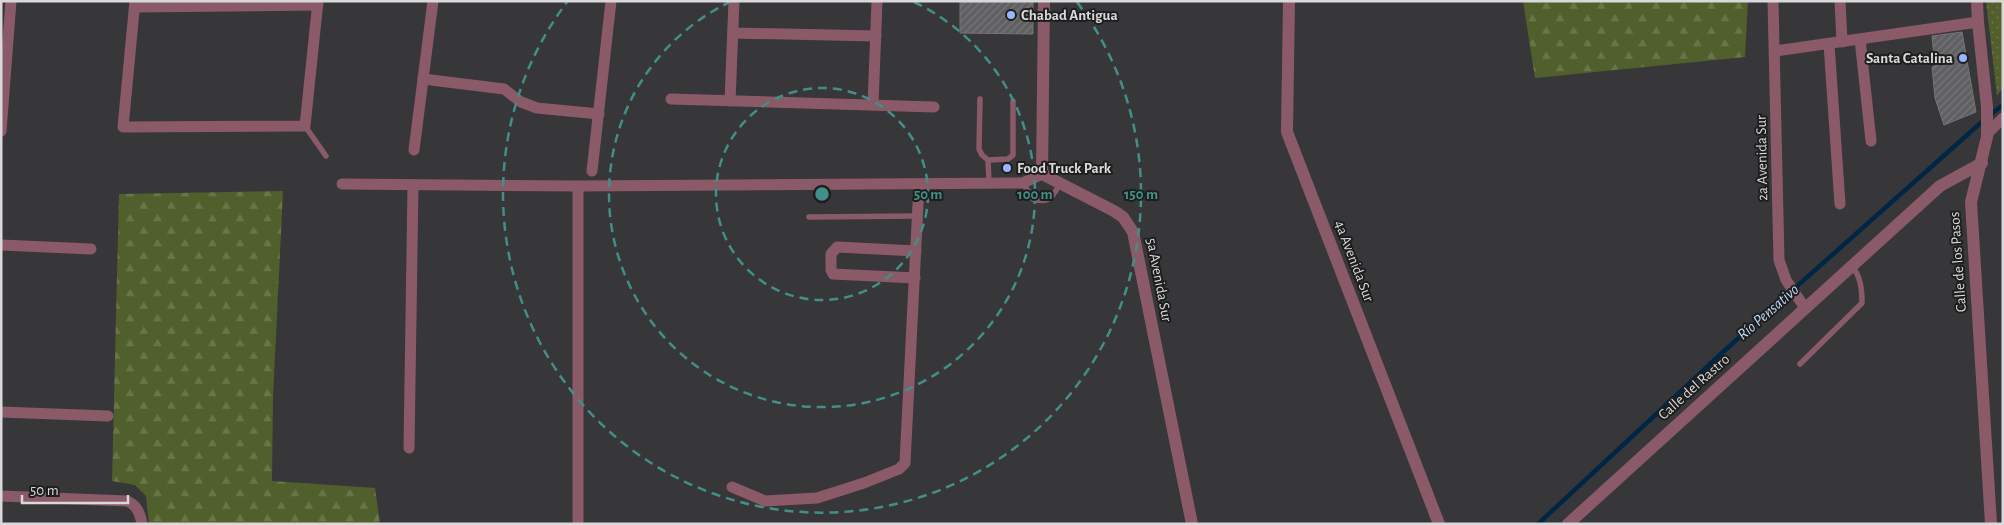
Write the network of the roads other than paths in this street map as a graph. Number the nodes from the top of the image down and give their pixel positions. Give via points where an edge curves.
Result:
1 (11, 1) edge
2 (432, 1) edge
3 (611, 1) edge
4 (734, 1) edge
5 (877, 1) edge
6 (1044, 1) edge
7 (1289, 1) edge
8 (1773, 1) edge
9 (1840, 1) edge
10 (1977, 1) edge
11 (318, 3) edge
12 (135, 4) edge
13 (1982, 20) junction
14 (733, 33) junction
15 (876, 36) junction
16 (1860, 39) junction
17 (1842, 42) junction
18 (1830, 44) junction
19 (1774, 51) junction
20 (3, 71) edge
21 (423, 79) junction
22 (671, 99) dead end
23 (980, 99) dead end
24 (730, 101) junction
25 (1013, 101) dead end
26 (873, 105) junction
27 (934, 108) dead end
28 (599, 114) junction
29 (2003, 118) edge
30 (305, 126) junction
31 (1, 131) edge
32 (1987, 132) junction
33 (1871, 141) dead end
34 (414, 150) dead end
35 (326, 156) dead end
36 (988, 160) junction
37 (1982, 163) junction
38 (592, 171) dead end
39 (1042, 174) junction
40 (989, 182) junction
41 (1023, 183) junction
42 (342, 184) dead end
43 (919, 184) junction
44 (1060, 184) junction
45 (413, 186) junction
46 (578, 186) junction
47 (1840, 204) dead end
48 (918, 216) junction
49 (809, 217) dead end
50 (1, 245) edge
51 (91, 249) dead end
52 (916, 251) junction
53 (1852, 266) junction
54 (915, 278) junction
55 (1802, 303) junction
56 (1800, 364) dead end
57 (1, 412) edge
58 (108, 416) dead end
59 (409, 448) dead end
60 (732, 487) dead end
61 (1, 496) edge
62 (1572, 522) edge
63 (142, 524) edge
64 (578, 524) edge
65 (1192, 524) edge
66 (1439, 524) edge
67 (1991, 524) edge

1 - 20 street
2 - 21 street
3 - 28 street
4 - 14 street
5 - 15 street
6 - 39 street
7 - 66 street, 4a Avenida Sur via 1287,132
8 - 19 street, 2a Avenida Sur
9 - 17 street
10 - 13 street, Calle de los Pasos
11 - 12 street
11 - 30 street
12 - 30 street via 123,127
13 - 16 street
13 - 32 street, Calle de los Pasos
14 - 15 street
14 - 24 street
15 - 26 street
16 - 17 street
16 - 33 street
17 - 18 street
18 - 19 street
18 - 47 street
19 - 55 street, 2a Avenida Sur via 1779,260
20 - 31 street
21 - 28 street via 504,89 521,102 537,108
21 - 34 street
22 - 24 street
23 - 36 lane via 979,149
24 - 26 street
25 - 36 lane via 1013,155 1008,159
26 - 27 street
28 - 38 street
29 - 32 street
30 - 35 lane
32 - 37 street, Calle de los Pasos
36 - 40 lane
37 - 53 street, Calle del Rastro via 1940,186
37 - 67 street, Calle de los Pasos via 1971,202
39 - 41 street
39 - 44 street, 5a Avenida Sur
40 - 41 street
40 - 43 street
41 - 44 lane via 1033,199 1043,202 1052,198
42 - 45 street
43 - 46 street
43 - 48 street
44 - 65 street, 5a Avenida Sur via 1123,218 1133,232
45 - 46 street
45 - 59 street
46 - 64 street
48 - 49 lane
48 - 52 street
50 - 51 street
52 - 54 street
52 - 54 street via 837,247 831,254 833,274
53 - 55 street, Calle del Rastro
53 - 56 lane via 1862,288 1862,303
54 - 60 street via 905,463 882,476 817,498 766,501
55 - 62 street, Calle del Rastro
57 - 58 street
61 - 63 street via 127,501 134,504

